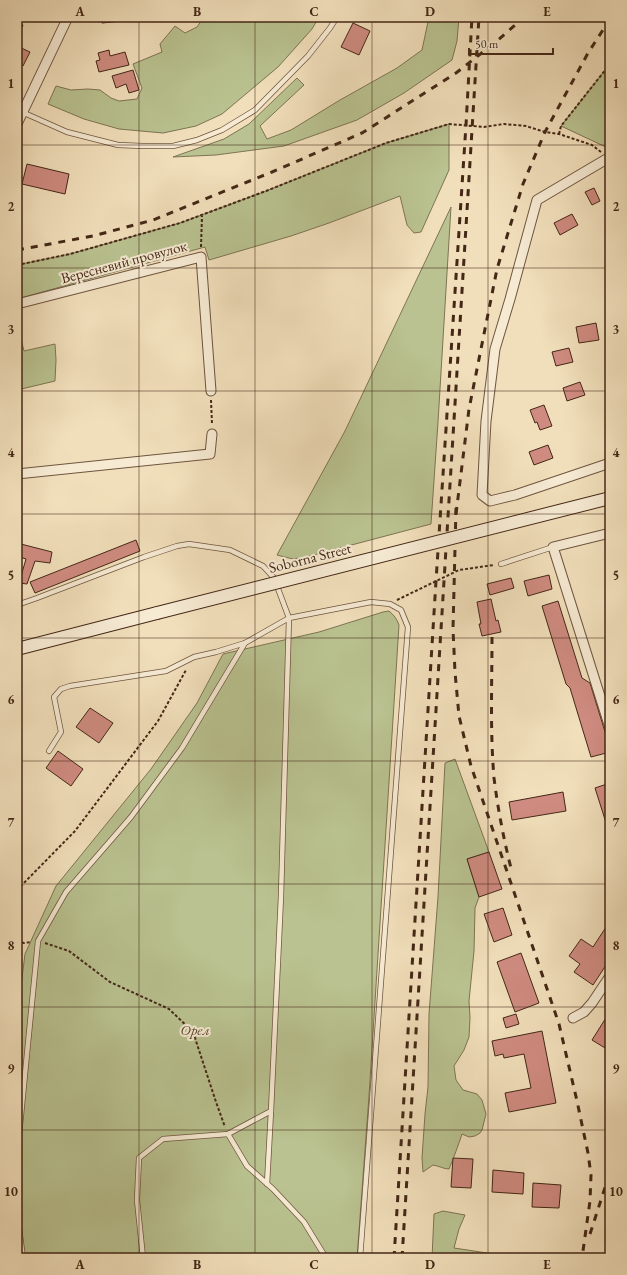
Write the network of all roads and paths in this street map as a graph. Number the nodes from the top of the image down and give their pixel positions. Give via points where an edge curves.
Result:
1 (68, 17) edge
2 (337, 17) edge
3 (610, 64) edge
4 (22, 112) junction
5 (17, 124) edge
6 (559, 134) junction
7 (609, 158) edge
8 (202, 215) junction
9 (201, 257) junction
10 (17, 264) edge
11 (17, 304) edge
12 (211, 391) joint
13 (212, 434) joint
14 (610, 463) edge
15 (17, 474) edge
16 (610, 498) edge
17 (610, 533) edge
18 (553, 547) junction
19 (501, 564) joint
20 (390, 604) junction
21 (17, 605) edge
22 (289, 618) junction
23 (245, 643) junction
24 (20, 648) edge
25 (194, 656) junction
26 (610, 728) edge
27 (49, 751) dead end
28 (17, 890) edge
29 (17, 941) edge
30 (38, 941) junction
31 (610, 976) edge
32 (573, 1018) dead end
33 (271, 1110) junction
34 (228, 1134) junction
35 (17, 1182) edge
36 (267, 1184) junction
37 (17, 1213) edge
38 (23, 1258) edge
39 (143, 1258) edge
40 (326, 1258) edge
41 (360, 1258) edge

1 - 4 street
2 - 4 lane via 308,56 255,110 222,130 197,140 173,146 118,145 67,132
3 - 6 path via 561,126
4 - 5 street
6 - 7 path via 592,144
6 - 8 path via 526,126 504,124 484,127 449,124 386,143
7 - 14 street via 537,200 495,349 486,421 482,494 490,501 515,495
8 - 9 path
8 - 10 path via 70,254
9 - 11 street, Вересневий провулок
9 - 12 street, Вересневий провулок
12 - 13 path
13 - 15 street via 210,454
16 - 24 main road, Soborna Street, bridge
17 - 18 street
18 - 19 lane
18 - 26 street
19 - 20 path via 459,570
20 - 22 lane via 371,602
20 - 41 lane via 400,610 408,627
21 - 22 lane via 144,557 189,544 230,550 263,566 274,578
22 - 23 lane
22 - 33 lane via 281,896
23 - 25 lane
23 - 30 lane via 182,748 131,817 66,892
25 - 27 lane via 166,671 61,689 54,697 61,732
25 - 28 path via 158,721 75,831
29 - 30 path
30 - 34 path via 69,951 110,982 169,1009 193,1032
30 - 35 lane via 18,1146
31 - 32 street via 592,1003 584,1012
33 - 34 lane
33 - 36 lane
34 - 36 lane via 247,1166
34 - 39 lane via 163,1139 139,1158 137,1200
36 - 40 lane via 304,1222
37 - 38 lane

